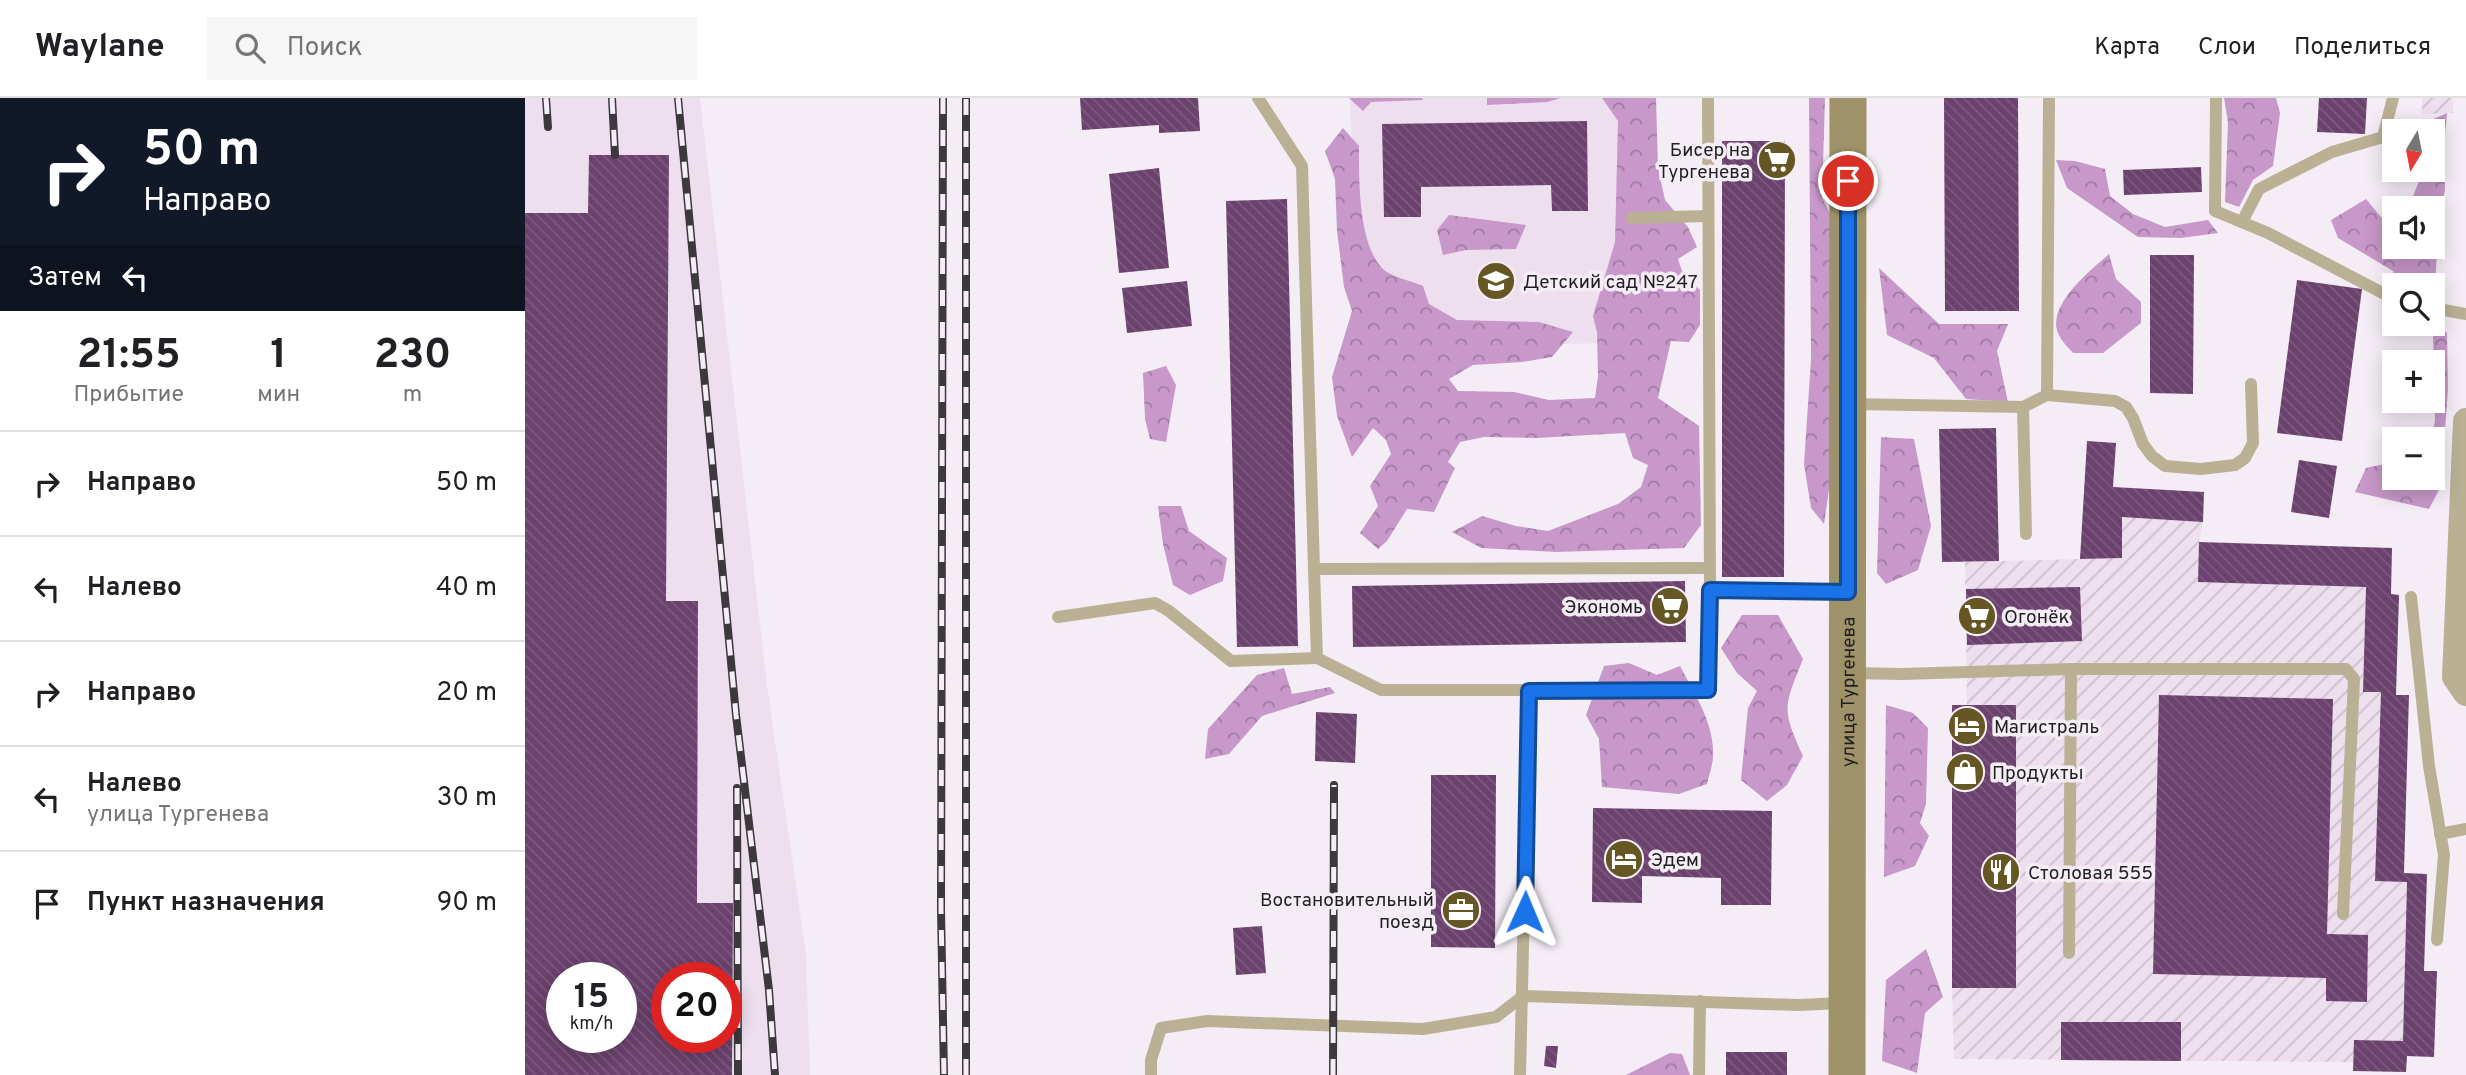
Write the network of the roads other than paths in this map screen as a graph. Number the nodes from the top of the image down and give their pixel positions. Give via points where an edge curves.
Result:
1 (1258, 98) edge
2 (1708, 98) edge
3 (1848, 98) edge
4 (2049, 98) edge
5 (2216, 98) edge
6 (2393, 98) edge
7 (1707, 216) junction
8 (1632, 218) dead end
9 (2242, 222) junction
10 (2382, 293) edge
11 (2445, 310) edge
12 (2466, 314) edge
13 (2251, 384) dead end
14 (2047, 395) junction
15 (1848, 404) junction
16 (2023, 407) junction
17 (2466, 421) edge
18 (2026, 534) dead end
19 (1708, 568) junction
20 (1314, 569) junction
21 (1710, 590) junction
22 (1848, 592) junction
23 (2411, 597) dead end
24 (1058, 617) dead end
25 (1317, 658) junction
26 (2071, 669) junction
27 (1847, 673) junction
28 (1529, 691) junction
29 (2466, 694) edge
30 (2466, 830) edge
31 (2440, 834) junction
32 (2343, 914) dead end
33 (2437, 940) dead end
34 (2069, 953) dead end
35 (1523, 996) junction
36 (1700, 1001) junction
37 (1846, 1003) junction
38 (1151, 1075) edge
39 (1520, 1075) edge
40 (1699, 1075) edge
41 (1847, 1075) edge

1 - 20 lane via 1302,166
2 - 7 lane
3 - 15 main road, улица Тургенева
4 - 14 lane
5 - 9 lane via 2215,211
6 - 9 lane via 2383,136 2332,152 2259,189
7 - 8 lane
7 - 19 lane
9 - 10 lane
11 - 12 lane
13 - 14 lane via 2253,443 2245,458 2235,465 2201,469 2165,466 2152,456 2126,407 2115,401
14 - 16 lane
15 - 16 lane
15 - 22 main road, улица Тургенева
16 - 18 lane
17 - 29 street via 2455,677
19 - 20 lane
19 - 21 lane
20 - 25 lane
21 - 22 lane
21 - 28 lane via 1708,690
22 - 27 main road, улица Тургенева
23 - 31 lane
24 - 25 lane via 1155,603 1231,661
25 - 28 lane via 1381,690
26 - 27 lane
26 - 32 lane via 2346,669 2354,679
26 - 34 lane
27 - 37 main road, улица Тургенева
28 - 35 lane
30 - 31 lane
31 - 33 lane via 2444,855
35 - 36 lane
35 - 38 lane via 1496,1017 1423,1029 1207,1021 1161,1028
35 - 39 lane
36 - 37 lane
36 - 40 lane
37 - 41 main road, улица Тургенева

